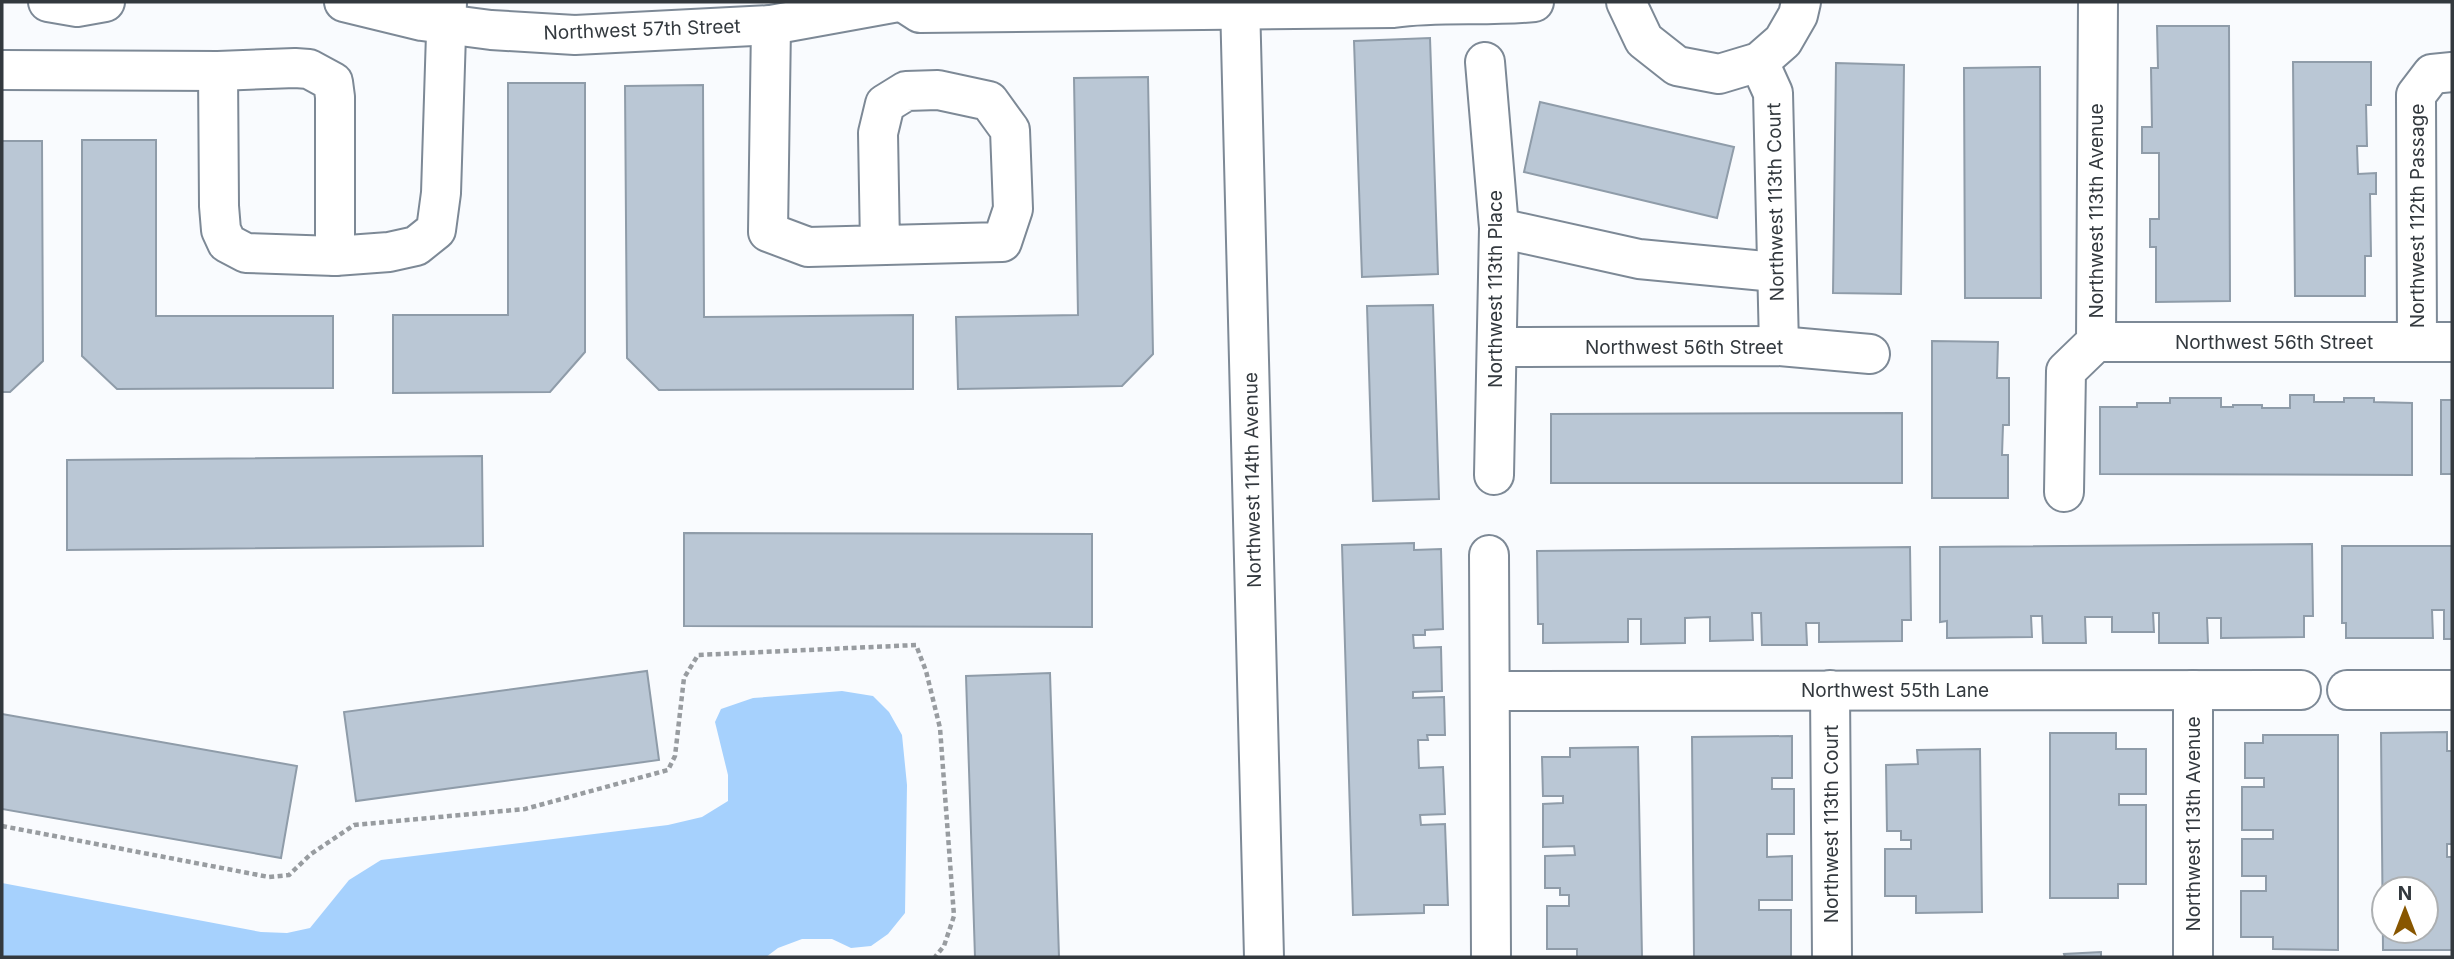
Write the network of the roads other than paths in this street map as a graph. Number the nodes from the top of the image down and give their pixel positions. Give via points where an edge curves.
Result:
1 (48, 2) edge
2 (105, 2) edge
3 (344, 2) edge
4 (1534, 2) edge
5 (1624, 2) edge
6 (1801, 2) edge
7 (2098, 2) edge
8 (891, 3) edge
9 (1240, 6) edge
10 (988, 7) edge
11 (447, 13) edge
12 (771, 25) junction
13 (1485, 62) dead end
14 (1759, 62) junction
15 (2, 70) edge
16 (218, 71) junction
17 (2452, 72) edge
18 (1499, 228) junction
19 (880, 245) junction
20 (335, 256) junction
21 (1775, 272) junction
22 (2096, 342) junction
23 (2435, 342) edge
24 (1779, 346) junction
25 (1497, 347) junction
26 (1870, 354) dead end
27 (1494, 475) dead end
28 (2064, 492) dead end
29 (1489, 555) dead end
30 (1830, 690) junction
31 (2193, 690) junction
32 (2301, 690) dead end
33 (2347, 690) dead end
34 (2452, 690) edge
35 (1490, 691) junction
36 (1264, 957) edge
37 (1491, 957) edge
38 (1832, 957) edge
39 (2193, 957) edge

1 - 2 street via 77,7
3 - 11 street, Northwest 57th Street via 422,21
4 - 9 street, Northwest 57th Street via 1393,8
5 - 14 street via 1644,40 1677,66 1719,74
6 - 14 street via 1783,41
7 - 22 street, Northwest 113th Avenue
8 - 10 street, Northwest 57th Street via 920,13
8 - 12 street, Northwest 57th Street
9 - 10 street, Northwest 57th Street
9 - 36 street, Northwest 114th Avenue
11 - 12 street, Northwest 57th Street via 575,35
11 - 20 street via 436,230 416,246
12 - 19 street via 768,232 808,247
13 - 18 street, Northwest 113th Place
14 - 21 street, Northwest 113th Court via 1773,93
15 - 16 street
16 - 20 street via 219,206 227,243 246,253
16 - 20 street via 309,69 333,82
17 - 23 street, Northwest 112th Passage via 2432,74 2416,95
18 - 21 street via 1639,259
18 - 25 street, Northwest 113th Place
19 - 19 street via 878,133 885,104 906,91 938,90 989,101 1010,130 1013,209 1002,242
21 - 24 street, Northwest 113th Court
22 - 23 street, Northwest 56th Street
22 - 28 street, Northwest 113th Avenue via 2066,371
24 - 25 street, Northwest 56th Street
24 - 26 street, Northwest 56th Street
25 - 27 street, Northwest 113th Place
29 - 35 street
30 - 31 street, Northwest 55th Lane
30 - 35 street, Northwest 55th Lane
30 - 38 street, Northwest 113th Court
31 - 32 street, Northwest 55th Lane
31 - 39 street, Northwest 113th Avenue
33 - 34 street
35 - 37 street

